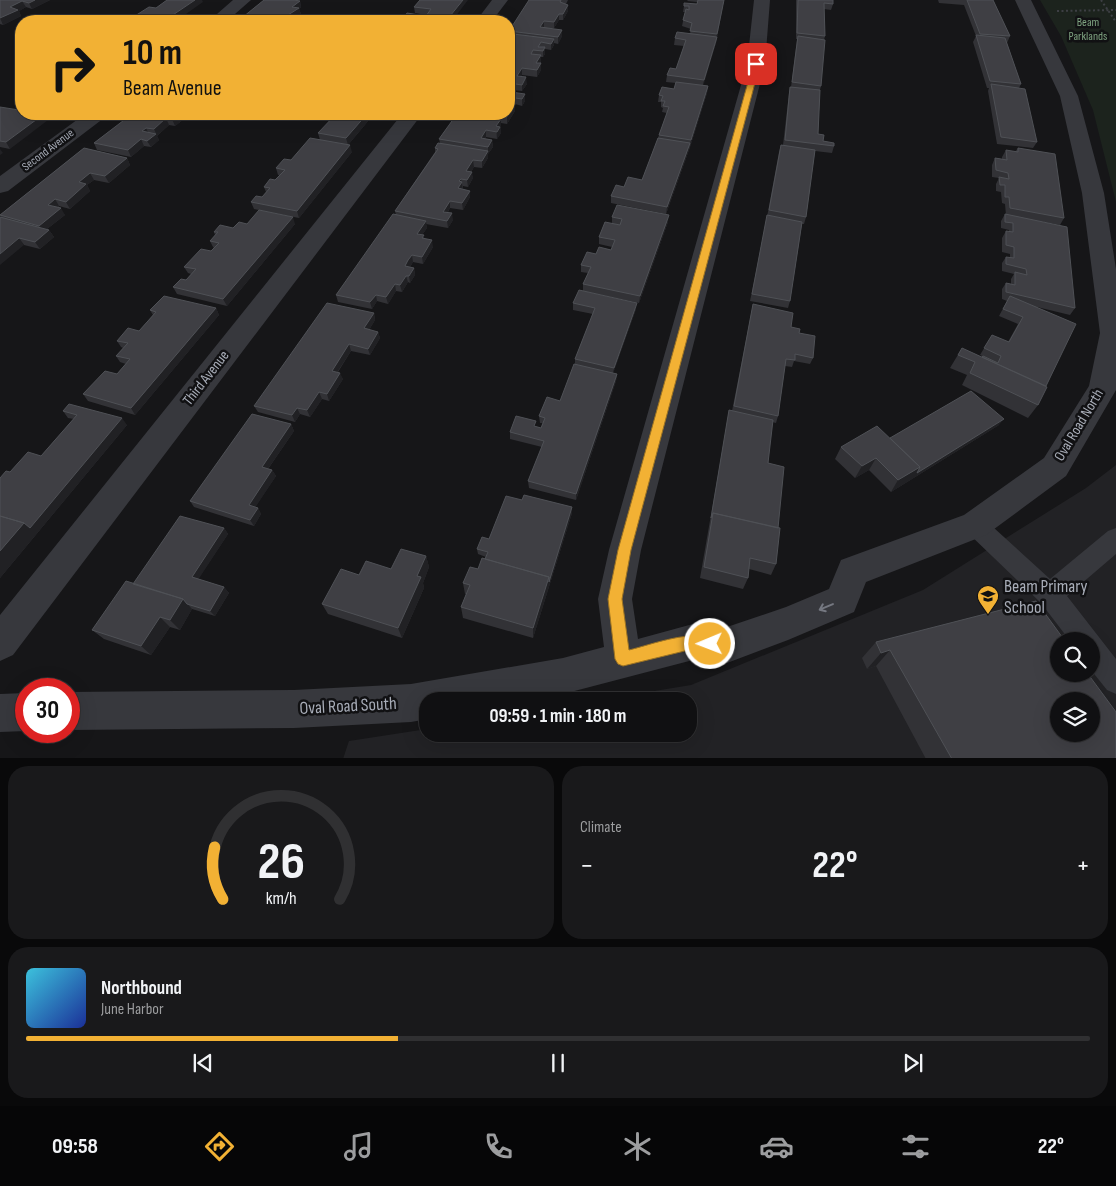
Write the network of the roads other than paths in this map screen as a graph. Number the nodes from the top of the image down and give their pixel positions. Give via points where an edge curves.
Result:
1 (243, 0) edge
2 (500, 0) edge
3 (762, 0) edge
4 (1026, 5) edge
5 (224, 15) edge
6 (489, 15) edge
7 (89, 120) edge
8 (407, 120) edge
9 (0, 186) edge
10 (975, 525) junction
11 (1116, 539) edge
12 (1050, 595) junction
13 (1079, 632) edge
14 (0, 643) edge
15 (623, 659) junction
16 (1100, 660) edge
17 (1116, 681) edge
18 (15, 712) edge
19 (80, 712) edge
20 (0, 713) edge

1 - 5 street
2 - 6 street
3 - 15 street via 756,64 625,550 615,599
4 - 10 street, Oval Road North via 1069,96 1093,193 1113,333 1102,388 1055,467
7 - 9 street, Second Avenue
8 - 14 street, Third Avenue
10 - 12 lane
10 -> 15 street, Oval Road North via 853,571 842,600 788,623 727,645 693,642
11 - 12 lane
12 - 13 lane
15 - 19 street, Oval Road South via 563,676 411,702 294,709
16 - 17 lane
18 - 20 street

